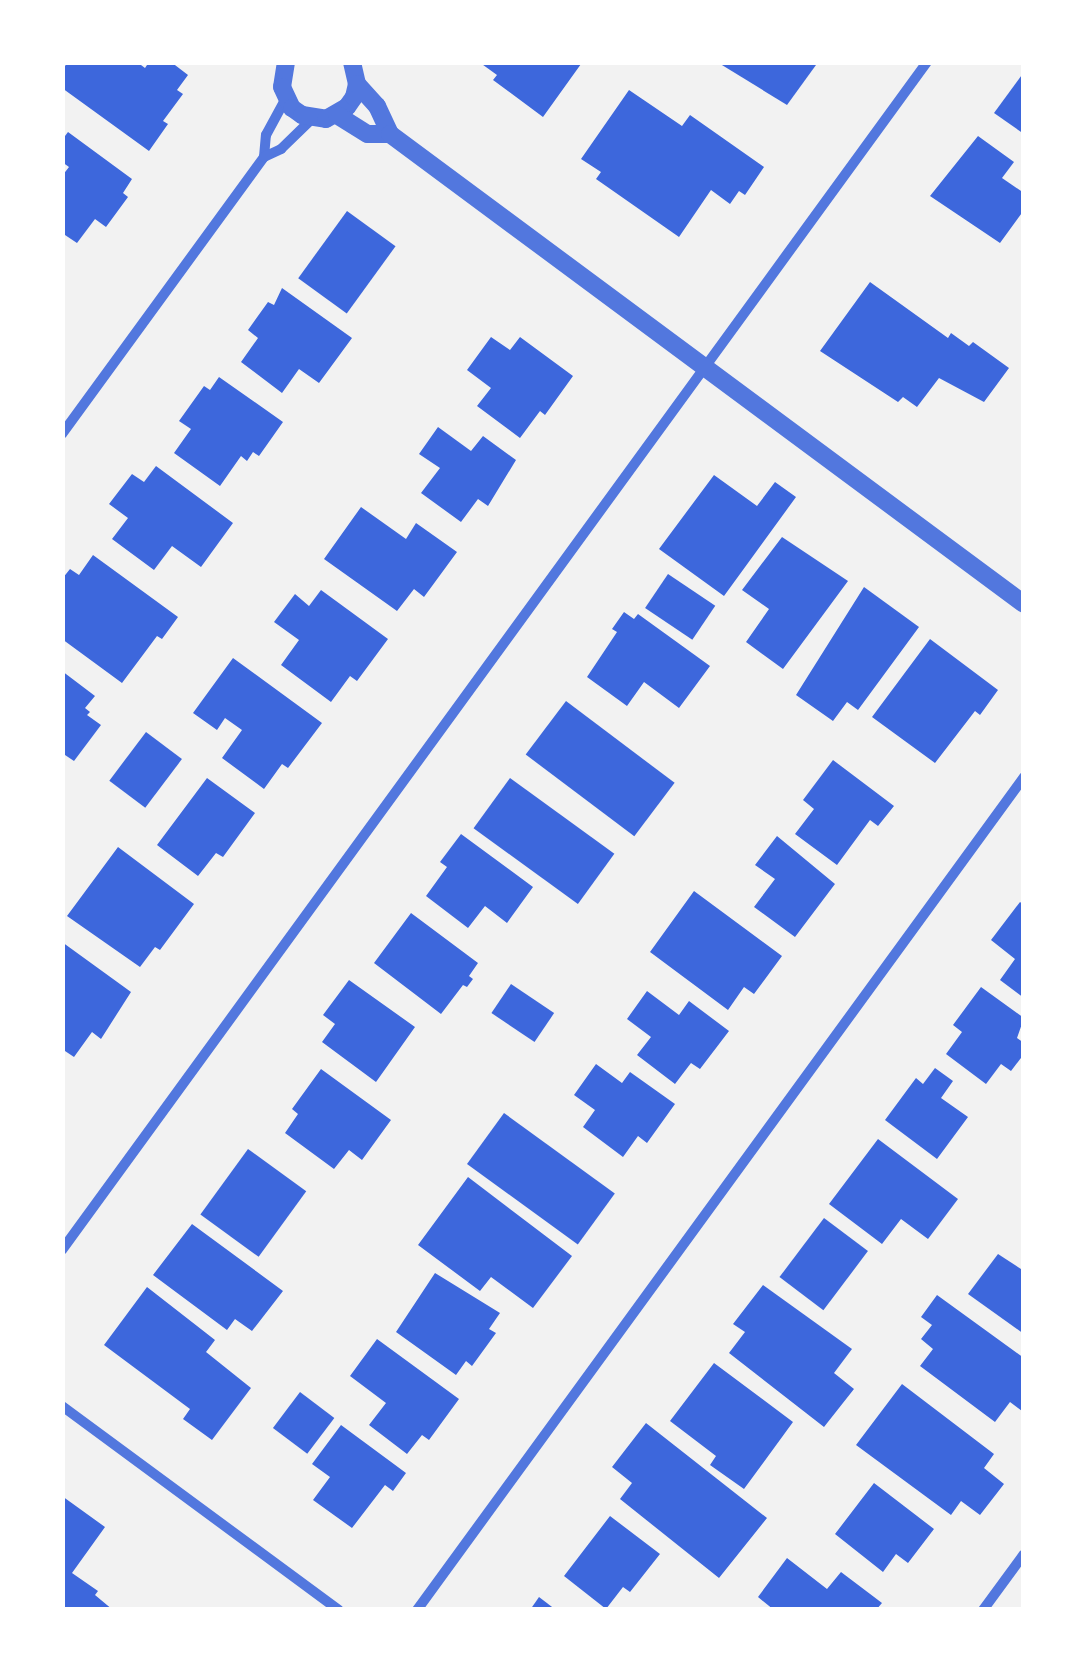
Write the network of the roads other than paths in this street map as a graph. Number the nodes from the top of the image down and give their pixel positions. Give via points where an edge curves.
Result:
1 (266, 62) edge
2 (927, 62) edge
3 (353, 63) edge
4 (284, 69) edge
5 (357, 84) junction
6 (286, 98) junction
7 (337, 114) junction
8 (314, 118) junction
9 (390, 134) junction
10 (264, 157) junction
11 (705, 368) junction
12 (62, 434) edge
13 (1024, 604) edge
14 (1024, 777) edge
15 (62, 1250) edge
16 (62, 1406) edge
17 (1024, 1554) edge
18 (339, 1610) edge
19 (417, 1610) edge
20 (983, 1610) edge

1 - 4 street
2 - 11 street
3 - 5 street
4 - 6 street
5 - 7 street
5 - 9 street
6 - 8 street
6 - 10 street via 266,135
7 - 8 street
7 - 9 street via 368,134
8 - 10 street
9 - 11 street
10 - 12 street
11 - 13 street
11 - 15 street
14 - 19 street
16 - 18 street
17 - 20 street

